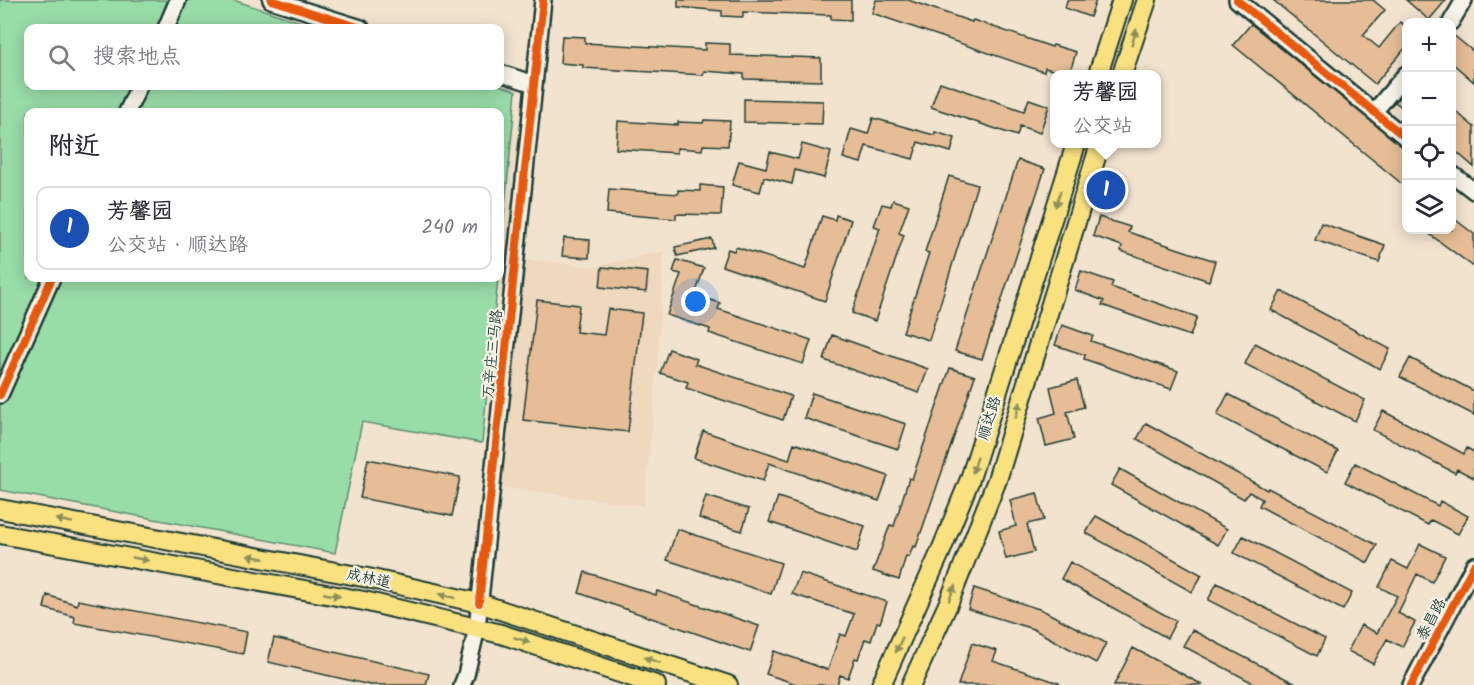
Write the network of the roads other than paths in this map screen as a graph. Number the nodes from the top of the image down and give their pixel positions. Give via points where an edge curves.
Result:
1 (178, 0) edge
2 (271, 0) edge
3 (543, 0) edge
4 (1122, 0) edge
5 (1147, 0) edge
6 (1237, 0) edge
7 (1464, 0) edge
8 (1453, 18) edge
9 (168, 24) edge
10 (348, 24) edge
11 (1100, 70) edge
12 (1124, 70) edge
13 (504, 74) edge
14 (1402, 80) edge
15 (534, 84) junction
16 (137, 90) edge
17 (128, 108) edge
18 (1374, 112) junction
19 (1402, 134) edge
20 (1075, 148) edge
21 (1099, 148) edge
22 (1456, 177) edge
23 (1474, 191) edge
24 (50, 282) edge
25 (0, 395) edge
26 (0, 509) edge
27 (0, 534) edge
28 (1474, 565) edge
29 (1474, 585) edge
30 (479, 603) junction
31 (477, 628) junction
32 (462, 685) edge
33 (656, 685) edge
34 (728, 685) edge
35 (881, 685) edge
36 (911, 685) edge
37 (1412, 685) edge
38 (1422, 685) edge

1 - 9 street
2 - 10 street
3 - 15 street, 万辛庄三马路
4 - 11 main road
12 -> 5 main road
6 - 18 street
7 - 8 street
13 - 15 street
14 - 18 street
15 - 30 street, 万辛庄三马路
16 - 17 street
18 - 19 street
20 -> 35 main road, 顺达路 via 970,479
36 -> 21 main road, 顺达路 via 997,480
22 - 23 street
24 - 25 street
30 -> 26 main road, 成林道 via 368,578
27 -> 31 main road, 成林道 via 364,602
28 - 37 street, 泰昌路
29 - 38 street, 泰昌路
30 - 31 street, 万辛庄三马路
34 -> 30 main road, 成林道
31 - 32 street, 万辛庄三马路
31 -> 33 main road, 成林道

